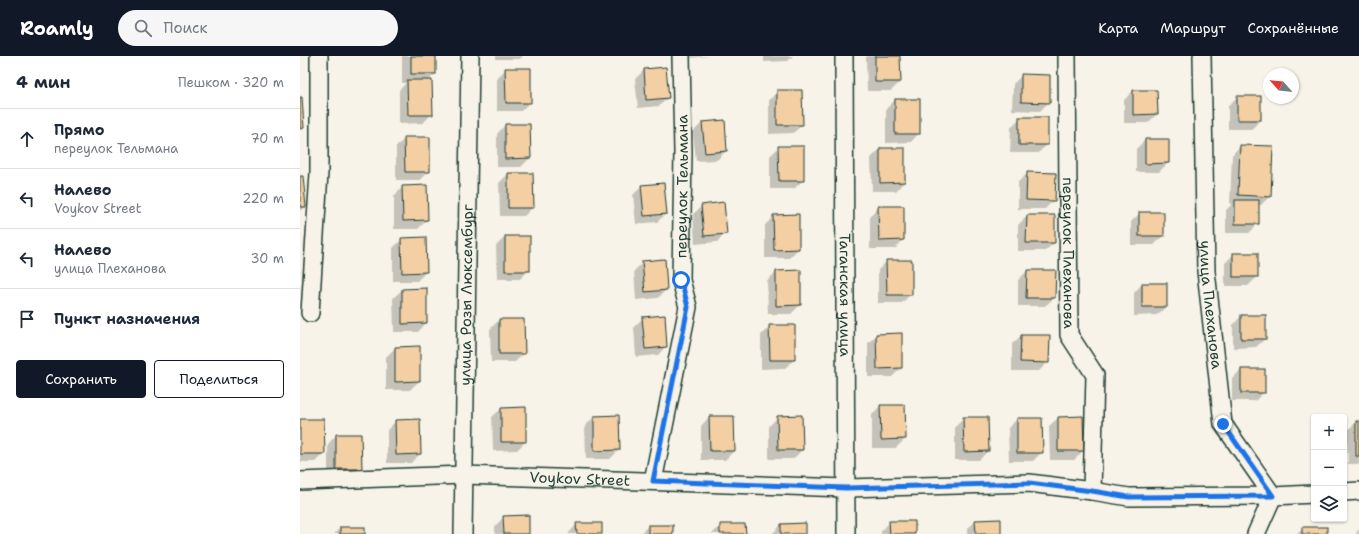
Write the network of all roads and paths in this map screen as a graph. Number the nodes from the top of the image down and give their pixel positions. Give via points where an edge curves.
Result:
1 (318, 56) edge
2 (470, 56) edge
3 (681, 56) edge
4 (844, 56) edge
5 (1067, 56) edge
6 (1202, 56) edge
7 (310, 313) dead end
8 (464, 475) junction
9 (300, 481) edge
10 (653, 481) junction
11 (846, 488) junction
12 (1092, 491) junction
13 (1359, 491) edge
14 (1347, 492) edge
15 (1311, 494) edge
16 (1273, 496) junction
17 (463, 534) edge
18 (846, 534) edge
19 (1256, 534) edge

1 - 7 street via 319,173
2 - 8 street, улица Розы Люксембург
3 - 10 street, переулок Тельмана via 681,280 688,307
4 - 11 street, Таганская улица
5 - 12 street, переулок Плеханова via 1069,335 1095,375
6 - 16 street, улица Плеханова via 1206,271 1223,424
8 - 9 street, Voykov Street
8 - 10 street, Voykov Street
8 - 17 street, улица Розы Люксембург
10 - 11 street, Voykov Street
11 - 12 street, Voykov Street via 1029,483
11 - 18 street, Таганская улица
12 - 16 street, Voykov Street via 1129,497
13 - 14 street
15 - 16 street, Voykov Street
16 - 19 street

